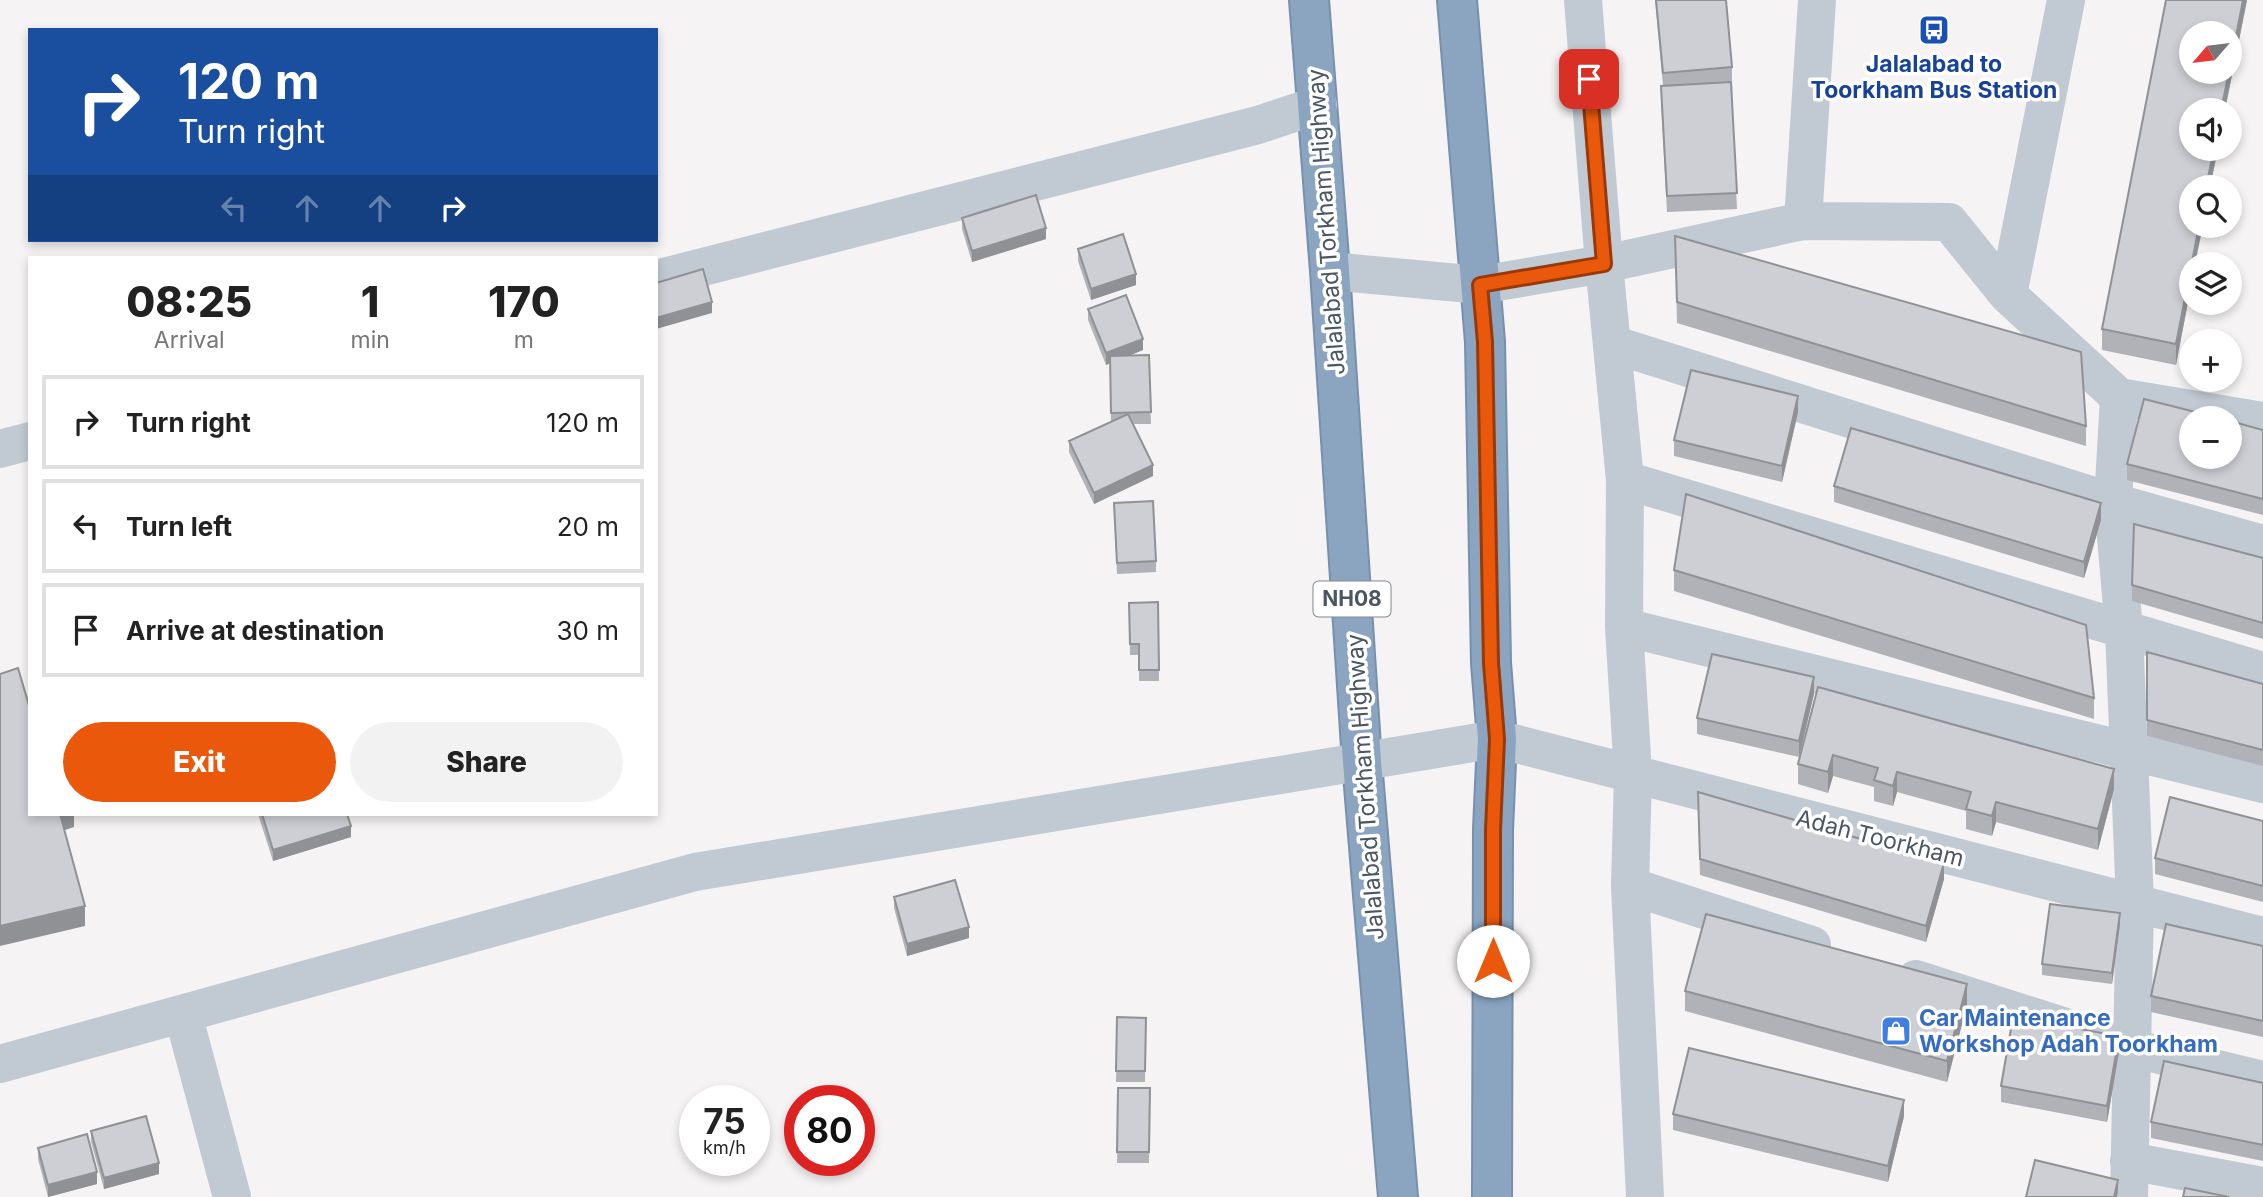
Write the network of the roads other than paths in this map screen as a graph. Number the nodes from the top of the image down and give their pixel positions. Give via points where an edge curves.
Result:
1 (1309, 0) edge
2 (1457, 0) edge
3 (1583, 0) edge
4 (1817, 0) edge
5 (2066, 0) edge
6 (1318, 105) junction
7 (1803, 221) junction
8 (1604, 264) junction
9 (1330, 271) junction
10 (658, 278) edge
11 (1480, 285) junction
12 (2008, 295) junction
13 (1612, 344) junction
14 (2119, 397) junction
15 (2263, 421) edge
16 (28, 442) edge
17 (0, 449) edge
18 (1625, 480) junction
19 (2113, 502) junction
20 (2263, 544) edge
21 (1624, 626) junction
22 (2124, 630) junction
23 (2263, 671) edge
24 (1497, 739) junction
25 (2129, 751) junction
26 (1362, 762) junction
27 (1633, 774) junction
28 (2263, 784) edge
29 (1630, 886) junction
30 (2135, 903) junction
31 (2263, 936) edge
32 (1841, 954) edge
33 (1881, 967) edge
34 (183, 1014) junction
35 (2131, 1048) junction
36 (0, 1064) edge
37 (2263, 1080) edge
38 (2129, 1179) edge
39 (2263, 1186) edge
40 (232, 1197) edge
41 (1398, 1197) edge
42 (1492, 1197) edge
43 (1645, 1197) edge

1 - 6 highway, Jalalabad Torkham Highway / NH08
2 - 11 highway
3 - 8 street
4 - 7 street
5 - 12 street
6 - 9 highway, Jalalabad Torkham Highway / NH08
6 - 10 street via 1245,128
7 - 8 street
7 - 12 street via 1949,222
8 - 11 street
8 - 13 street
9 - 11 street
9 - 26 highway, Jalalabad Torkham Highway / NH08
11 - 24 highway
12 - 14 street
13 - 18 street
13 - 19 street
14 - 15 street
14 - 19 street
16 - 17 street
18 - 21 street
18 - 22 street
19 - 20 street
19 - 22 street
21 - 25 street
21 - 27 street
22 - 23 street
22 - 25 street
24 - 26 street
24 - 27 street, Adah Toorkham
24 - 42 highway
25 - 28 street
25 - 30 street
26 - 34 street via 695,872
26 - 41 highway, Jalalabad Torkham Highway / NH08
27 - 29 street
27 - 30 street, Adah Toorkham
29 - 32 street
29 - 43 street
30 - 31 street, Adah Toorkham
30 - 35 street
33 - 35 street
34 - 36 street
34 - 40 street
35 - 37 street
35 - 38 street
38 - 39 street

